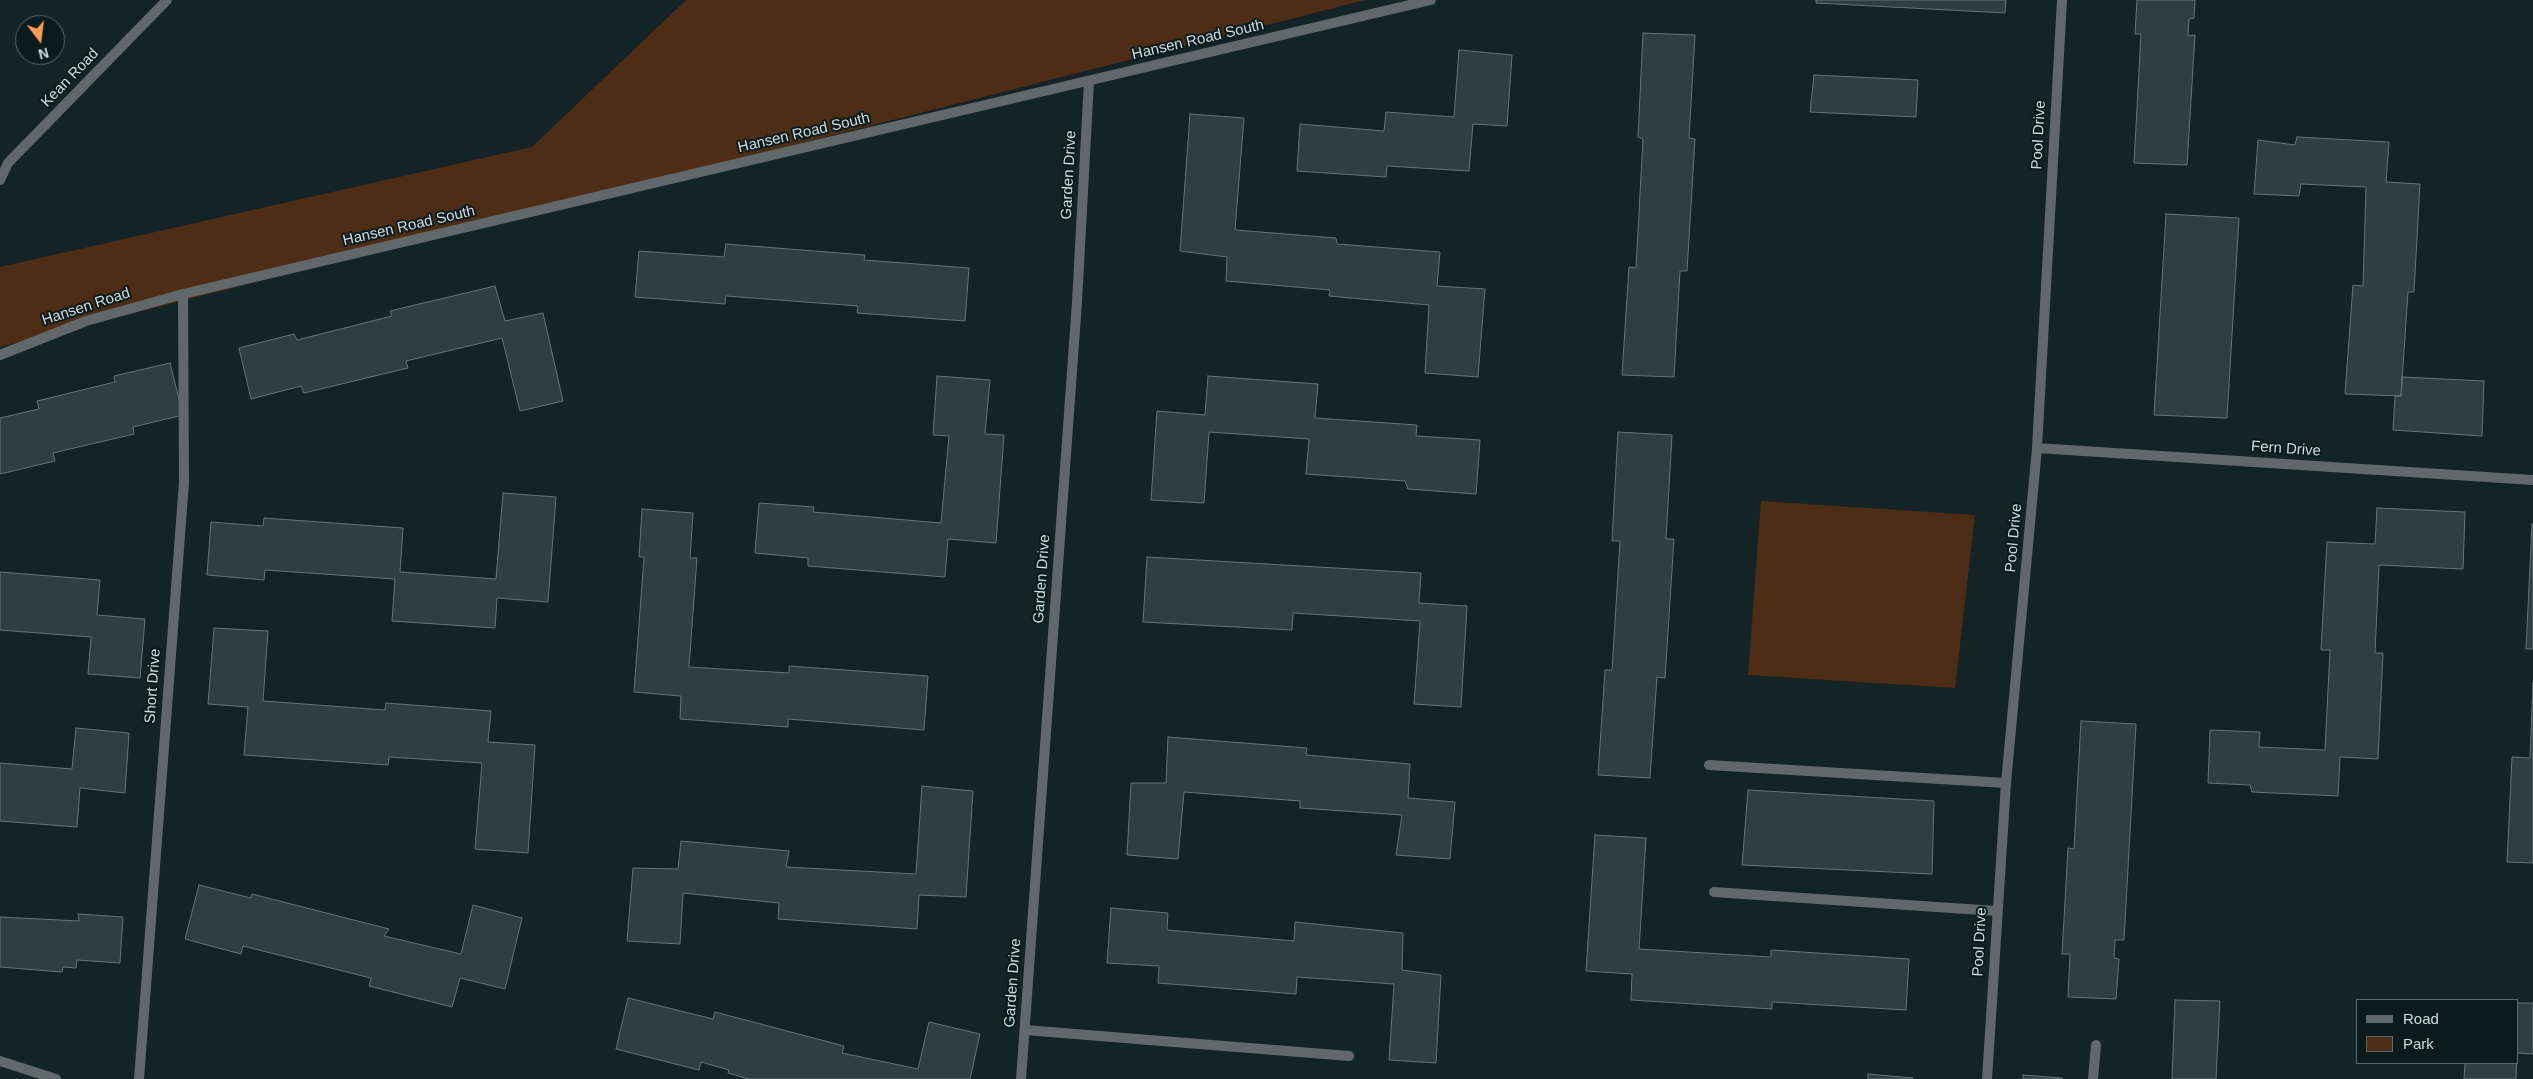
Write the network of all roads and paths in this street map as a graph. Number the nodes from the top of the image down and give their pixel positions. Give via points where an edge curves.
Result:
1 (167, 0) edge
2 (1431, 0) edge
3 (2062, 0) edge
4 (1089, 81) junction
5 (0, 180) edge
6 (183, 294) junction
7 (0, 354) edge
8 (2037, 448) junction
9 (2533, 480) edge
10 (1709, 765) dead end
11 (2006, 783) junction
12 (1714, 892) dead end
13 (1996, 911) junction
14 (1025, 1030) junction
15 (2096, 1045) dead end
16 (1348, 1056) dead end
17 (0, 1061) edge
18 (56, 1079) edge
19 (139, 1079) edge
20 (1022, 1079) edge
21 (1987, 1079) edge
22 (2093, 1079) edge

1 - 5 street, Kean Road via 8,163
2 - 4 street, Hansen Road South
3 - 8 street, Pool Drive
4 - 6 street, Hansen Road South
4 - 14 street, Garden Drive via 1077,302
6 - 7 street, Hansen Road via 86,320
6 - 19 street, Short Drive via 184,482
8 - 9 street, Fern Drive
8 - 11 street, Pool Drive
10 - 11 street
11 - 13 street, Pool Drive
12 - 13 street
13 - 21 street, Pool Drive
14 - 16 street
14 - 20 street, Garden Drive
15 - 22 street
17 - 18 street

